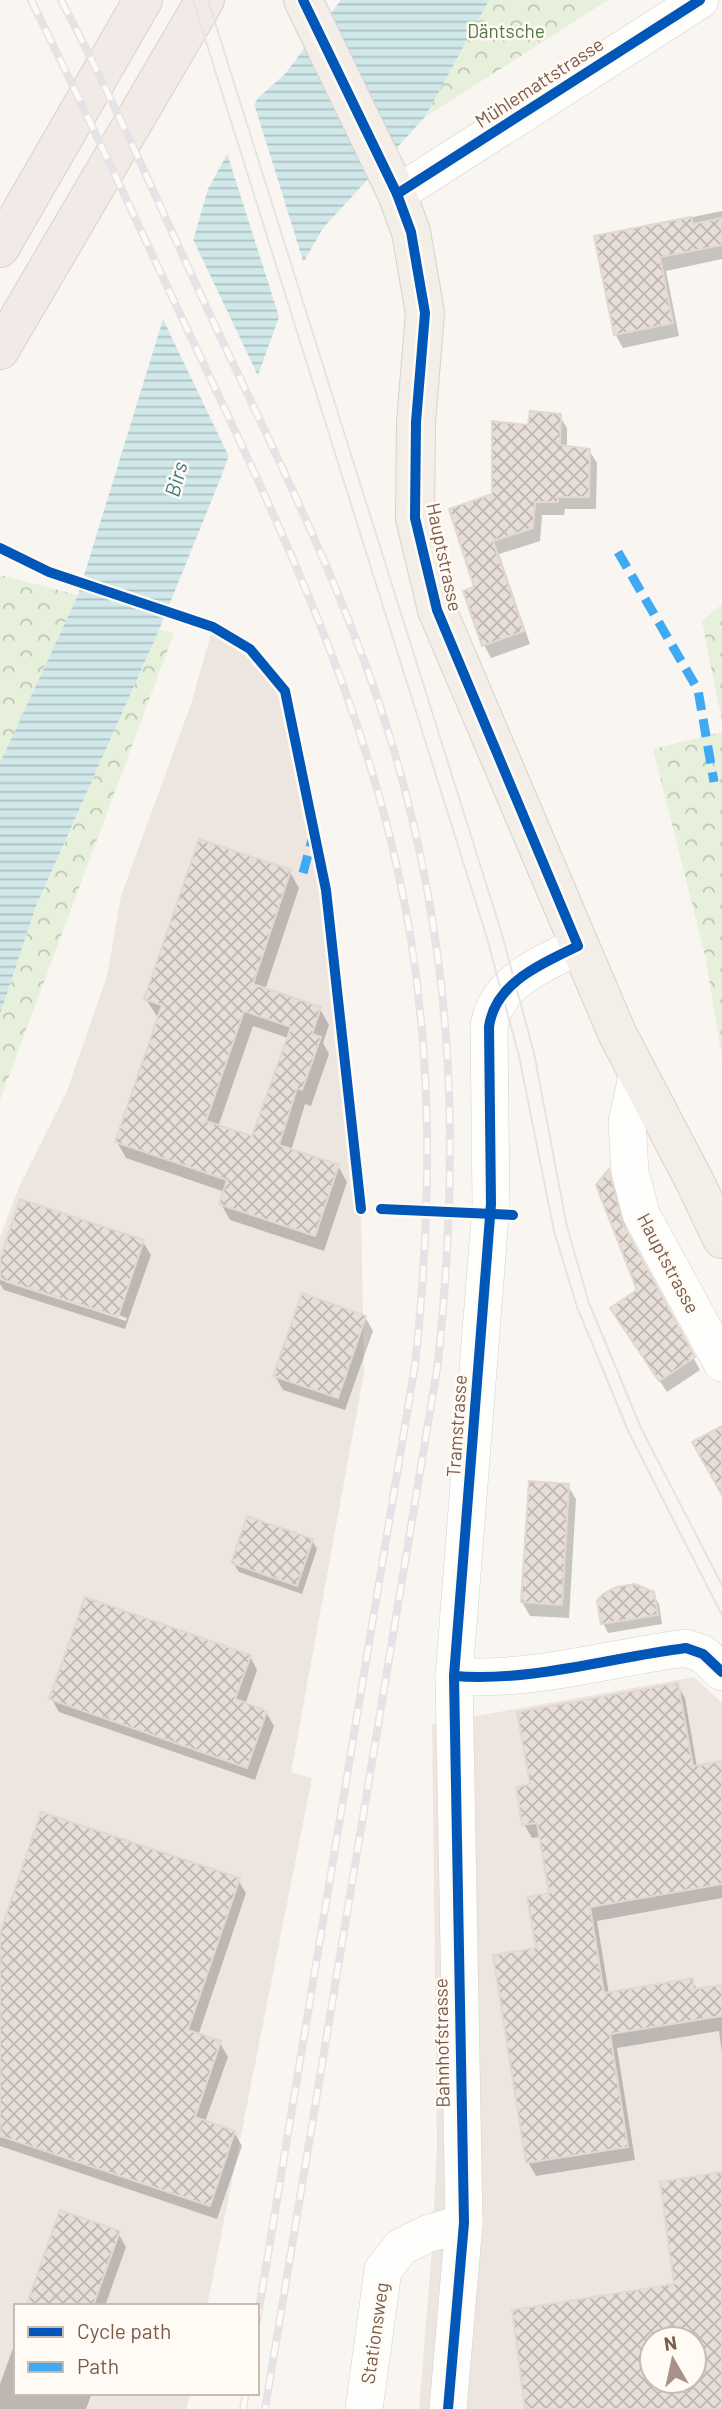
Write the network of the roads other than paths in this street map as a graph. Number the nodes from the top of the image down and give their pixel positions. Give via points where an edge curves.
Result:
1 (143, 0) edge
2 (205, 0) edge
3 (303, 0) edge
4 (700, 0) edge
5 (397, 194) junction
6 (0, 248) edge
7 (0, 350) edge
8 (578, 946) junction
9 (637, 1076) junction
10 (722, 1240) edge
11 (722, 1363) edge
12 (722, 1672) edge
13 (454, 1676) junction
14 (464, 2223) junction
15 (364, 2409) edge
16 (448, 2409) edge

1 - 6 highway
2 - 7 highway
3 - 5 main road, Hauptstrasse
4 - 5 street, Mühlemattstrasse
5 - 8 main road, Hauptstrasse via 411,232 425,313 414,469 415,518 425,562 437,610
8 - 9 main road, Hauptstrasse
8 - 13 street, Tramstrasse via 515,981 491,1014 491,1204
9 - 10 main road, Hauptstrasse
9 - 11 street, Hauptstrasse via 626,1123 630,1172 641,1214
12 - 13 street via 703,1654 686,1648 531,1675
13 - 14 street, Bahnhofstrasse
14 - 15 street, Stationsweg via 401,2247 383,2270
14 - 16 street, Bahnhofstrasse

